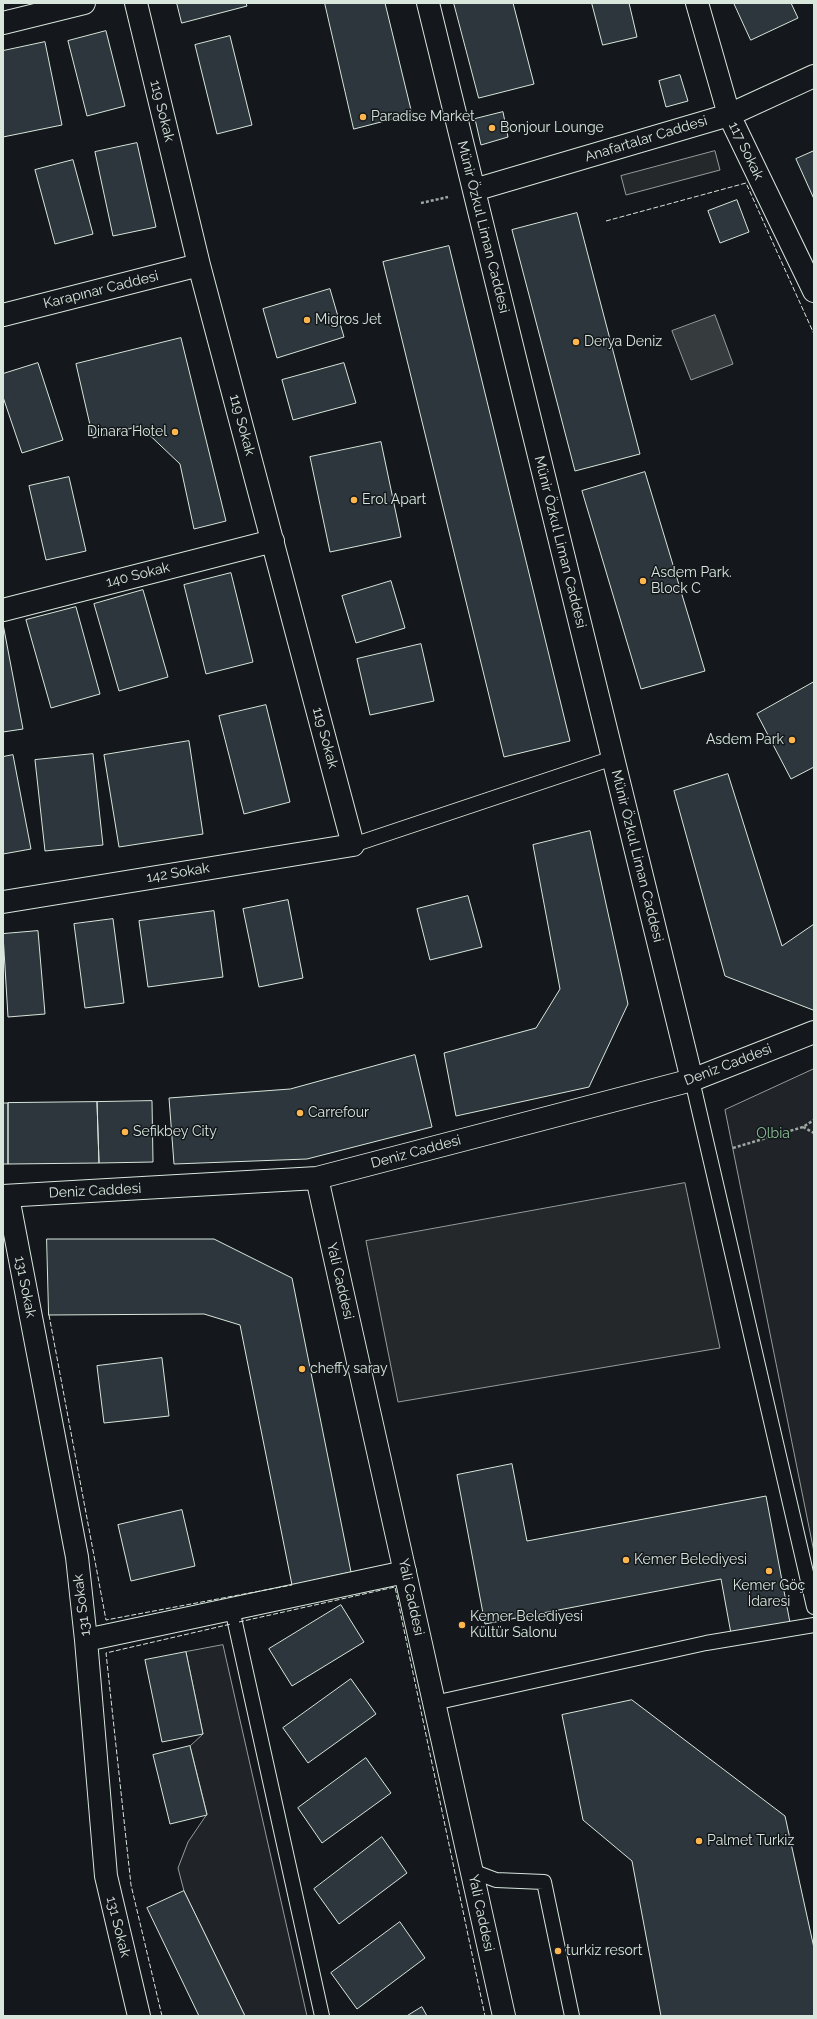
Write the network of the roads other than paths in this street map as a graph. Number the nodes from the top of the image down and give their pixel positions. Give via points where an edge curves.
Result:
1 (84, 3) edge
2 (136, 3) edge
3 (428, 3) edge
4 (697, 3) edge
5 (3, 23) edge
6 (814, 76) edge
7 (729, 114) junction
8 (474, 190) junction
9 (199, 265) junction
10 (814, 291) edge
11 (3, 315) edge
12 (273, 541) junction
13 (3, 610) edge
14 (613, 758) junction
15 (353, 845) junction
16 (3, 902) edge
17 (814, 1032) edge
18 (692, 1080) junction
19 (317, 1178) junction
20 (6, 1196) edge
21 (406, 1572) junction
22 (814, 1607) edge
23 (232, 1609) junction
24 (814, 1625) edge
25 (86, 1640) junction
26 (434, 1704) junction
27 (472, 1871) junction
28 (139, 2016) edge
29 (322, 2016) edge
30 (504, 2016) edge
31 (572, 2016) edge

1 - 5 street
2 - 9 street, 119 Sokak
3 - 8 street, Münir Özkul Liman Caddesi
4 - 7 street, 117 Sokak
6 - 7 street, Anafartalar Caddesi
7 - 8 street, Anafartalar Caddesi
7 - 10 street, 117 Sokak
8 - 14 street, Münir Özkul Liman Caddesi
9 - 11 street, Karapınar Caddesi
9 - 12 street, 119 Sokak
12 - 13 street, 140 Sokak
12 - 15 street, 119 Sokak
14 - 15 lane
14 - 18 street, Münir Özkul Liman Caddesi
15 - 16 street, 142 Sokak
17 - 18 street, Deniz Caddesi
18 - 19 street, Deniz Caddesi
18 - 22 lane
19 - 20 street, Deniz Caddesi
19 - 21 street, Yali Caddesi
20 - 25 street, 131 Sokak via 77,1557
21 - 23 street
21 - 26 street, Yali Caddesi
23 - 25 street
23 - 29 lane
24 - 26 lane via 706,1643
25 - 28 street, 131 Sokak via 106,1876
26 - 27 street, Yali Caddesi
27 - 30 street, Yali Caddesi
27 - 31 lane via 496,1880 544,1882

